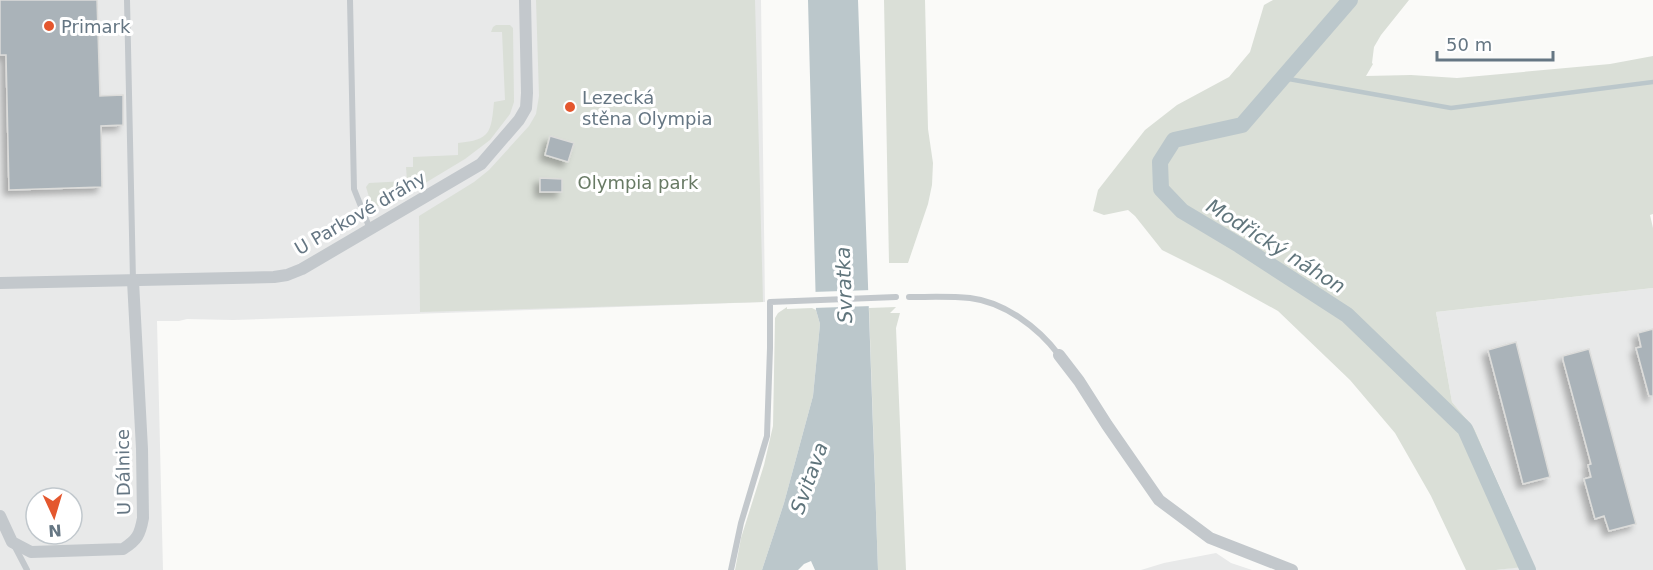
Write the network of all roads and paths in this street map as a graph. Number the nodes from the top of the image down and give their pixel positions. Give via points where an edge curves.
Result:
1 (127, 0) edge
2 (350, 0) edge
3 (525, 0) edge
4 (370, 229) junction
5 (133, 280) junction
6 (0, 283) edge
7 (896, 297) dead end
8 (909, 297) dead end
9 (1059, 355) joint
10 (0, 516) edge
11 (12, 542) junction
12 (27, 570) edge
13 (731, 570) edge
14 (1292, 570) edge

1 - 5 lane
2 - 4 lane via 354,189
3 - 4 street, U Parkové dráhy via 527,93 526,108 519,120 481,164
4 - 5 street, U Parkové dráhy via 287,275
5 - 6 street, U Parkové dráhy
5 - 11 street, U Dálnice via 142,449 141,529 135,541 123,549 31,552
7 - 13 lane via 770,302 767,436
8 - 9 lane via 972,298 998,306 1038,332
9 - 14 street via 1159,500 1210,538
10 - 11 street
11 - 12 lane

